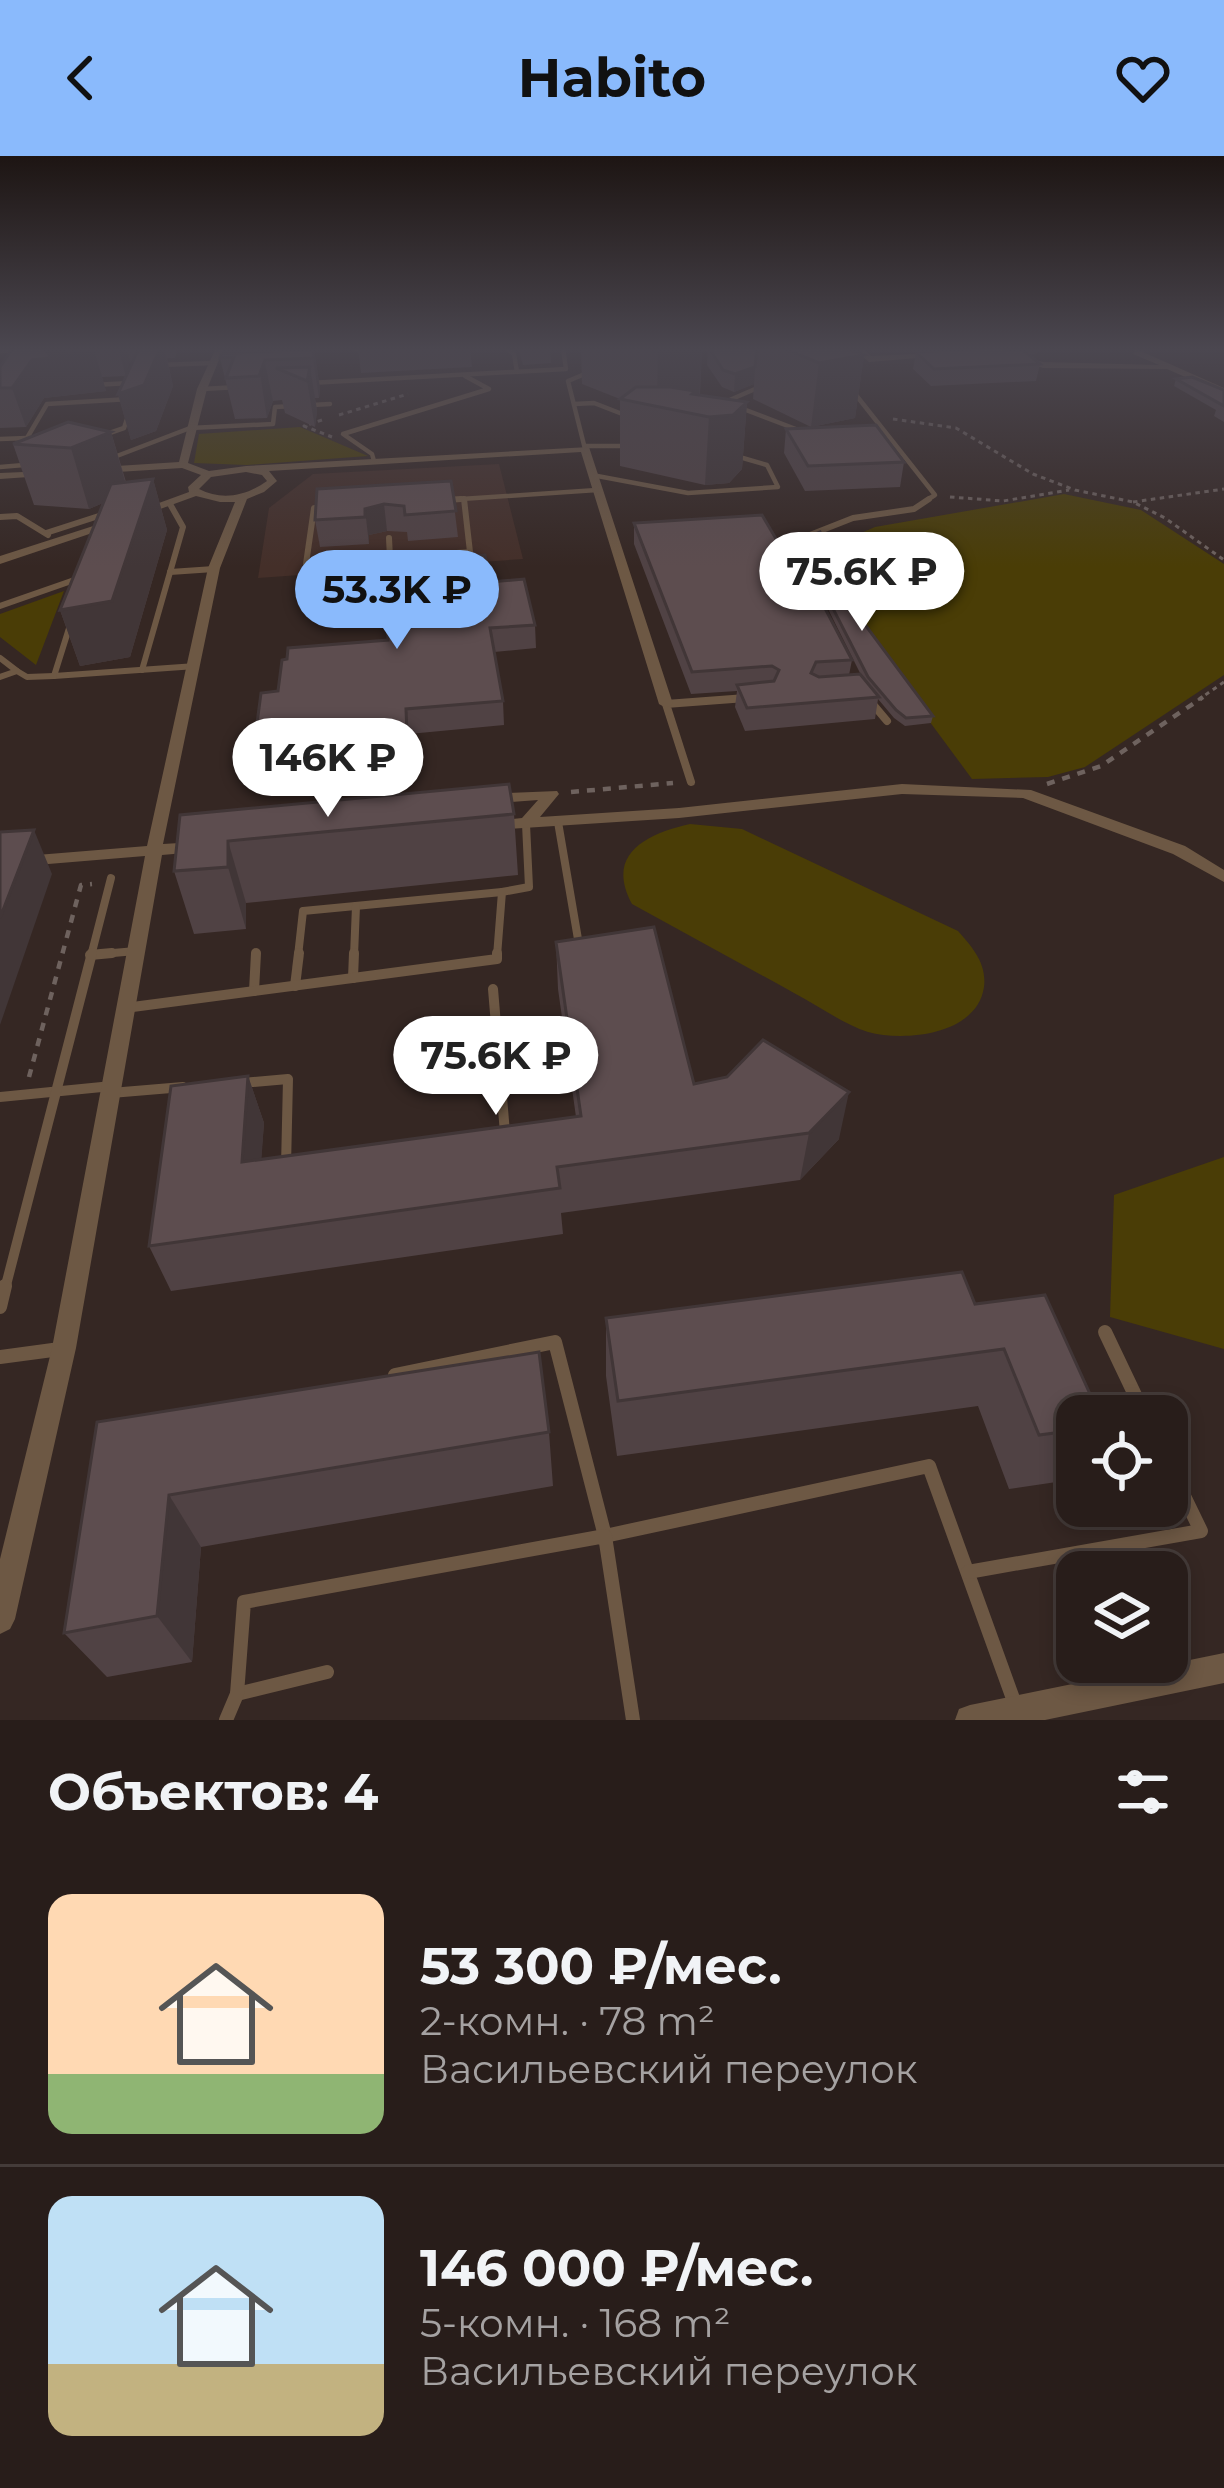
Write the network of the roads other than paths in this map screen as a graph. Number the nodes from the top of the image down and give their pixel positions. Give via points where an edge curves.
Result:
1 (37, 421) edge
2 (127, 421) edge
3 (192, 421) edge
4 (273, 421) edge
5 (385, 421) edge
6 (578, 421) edge
7 (775, 421) edge
8 (874, 421) edge
9 (190, 428) junction
10 (809, 434) edge
11 (27, 438) junction
12 (0, 439) edge
13 (92, 439) edge
14 (645, 446) edge
15 (585, 448) junction
16 (717, 451) edge
17 (11, 460) dead end
18 (97, 460) edge
19 (374, 461) junction
20 (25, 462) junction
21 (42, 464) edge
22 (183, 465) junction
23 (0, 466) edge
24 (246, 469) junction
25 (108, 470) junction
26 (88, 471) edge
27 (67, 472) edge
28 (208, 474) junction
29 (592, 475) junction
30 (0, 476) edge
31 (122, 478) edge
32 (597, 490) junction
33 (196, 494) junction
34 (242, 497) junction
35 (464, 499) junction
36 (442, 500) edge
37 (170, 504) junction
38 (335, 507) edge
39 (114, 511) edge
40 (0, 517) edge
41 (52, 537) junction
42 (389, 538) dead end
43 (390, 558) junction
44 (0, 560) edge
45 (214, 569) junction
46 (170, 572) junction
47 (79, 596) edge
48 (0, 605) edge
49 (818, 606) edge
50 (73, 616) edge
51 (0, 658) edge
52 (196, 666) junction
53 (16, 670) junction
54 (142, 670) junction
55 (54, 676) junction
56 (0, 677) edge
57 (860, 688) edge
58 (749, 698) edge
59 (666, 704) junction
60 (887, 721) dead end
61 (691, 782) road end
62 (456, 801) edge
63 (558, 822) junction
64 (526, 824) junction
65 (464, 827) edge
66 (208, 846) edge
67 (154, 850) junction
68 (0, 863) edge
69 (1224, 877) edge
70 (111, 880) road end
71 (502, 892) junction
72 (356, 906) junction
73 (579, 945) edge
74 (136, 951) junction
75 (256, 952) dead end
76 (90, 956) junction
77 (353, 978) junction
78 (296, 986) junction
79 (494, 989) dead end
80 (254, 991) junction
81 (125, 1008) junction
82 (222, 1084) edge
83 (200, 1086) edge
84 (111, 1089) junction
85 (56, 1090) junction
86 (0, 1097) edge
87 (505, 1142) edge
88 (307, 1171) edge
89 (0, 1307) edge
90 (1105, 1332) dead end
91 (64, 1348) junction
92 (0, 1357) edge
93 (367, 1381) edge
94 (1135, 1395) edge
95 (1188, 1504) edge
96 (605, 1536) junction
97 (968, 1572) junction
98 (0, 1619) edge
99 (1224, 1668) edge
100 (327, 1672) dead end
101 (237, 1694) junction
102 (1017, 1709) junction
103 (226, 1720) edge
104 (633, 1720) edge
105 (970, 1720) edge

1 - 11 lane
2 - 13 lane
3 - 9 street
4 - 9 lane
5 - 19 lane via 343,434
6 - 15 lane
7 - 10 lane
8 - 49 lane via 935,495 914,509 853,518 787,544
9 - 18 lane
9 - 22 street
11 - 12 lane
11 - 20 lane via 33,442
14 - 15 lane
15 - 19 street
15 - 29 street
16 - 29 lane via 764,463 779,485 688,494
17 - 20 lane
19 - 24 street
20 - 21 lane
20 - 23 lane
22 - 25 street
22 - 28 street
24 - 28 street
24 - 34 street via 272,481
25 - 26 street
25 - 31 lane
27 - 30 street
28 - 33 street via 194,484
29 - 32 street
32 - 35 lane
32 - 59 street
33 - 34 street
33 - 37 street
34 - 45 street
35 - 36 lane
35 - 43 lane via 470,553
37 - 41 street via 90,537
37 - 46 lane via 183,525
38 - 43 lane via 314,508 306,564
39 - 41 lane
40 - 41 lane via 17,516
41 - 44 street
42 - 43 lane
45 - 46 lane
45 - 52 street
46 - 54 lane
47 - 48 lane via 85,576
50 - 55 lane
51 - 53 lane
52 - 54 lane
52 - 67 street via 168,822
53 - 55 lane
53 - 56 lane
54 - 55 lane
57 - 60 lane
58 - 59 lane
59 - 61 lane
62 - 64 street via 551,794
63 - 64 street
63 - 69 street via 902,789 1024,793 1179,850
63 - 73 lane
64 - 65 street
64 - 71 lane via 529,887
66 - 67 street
67 - 68 street
67 - 74 street
70 - 76 lane
71 - 72 lane
71 - 77 lane via 496,959
72 - 77 lane
72 - 78 lane via 303,911
74 - 76 lane
74 - 81 street
75 - 80 lane
76 - 85 lane
77 - 78 lane
78 - 80 lane
79 - 87 lane
80 - 81 lane
81 - 84 street
82 - 88 lane via 288,1079 285,1174
83 - 84 lane
84 - 85 lane
84 - 91 street
85 - 86 lane
85 - 89 lane
90 - 94 lane
91 - 92 lane
91 - 98 street
93 - 96 lane via 555,1342
95 - 97 lane via 1201,1531
96 - 97 lane via 929,1466
96 - 101 lane via 244,1602
96 - 104 lane
97 - 102 lane
99 - 102 street
100 - 101 lane
101 - 103 lane
102 - 105 street

